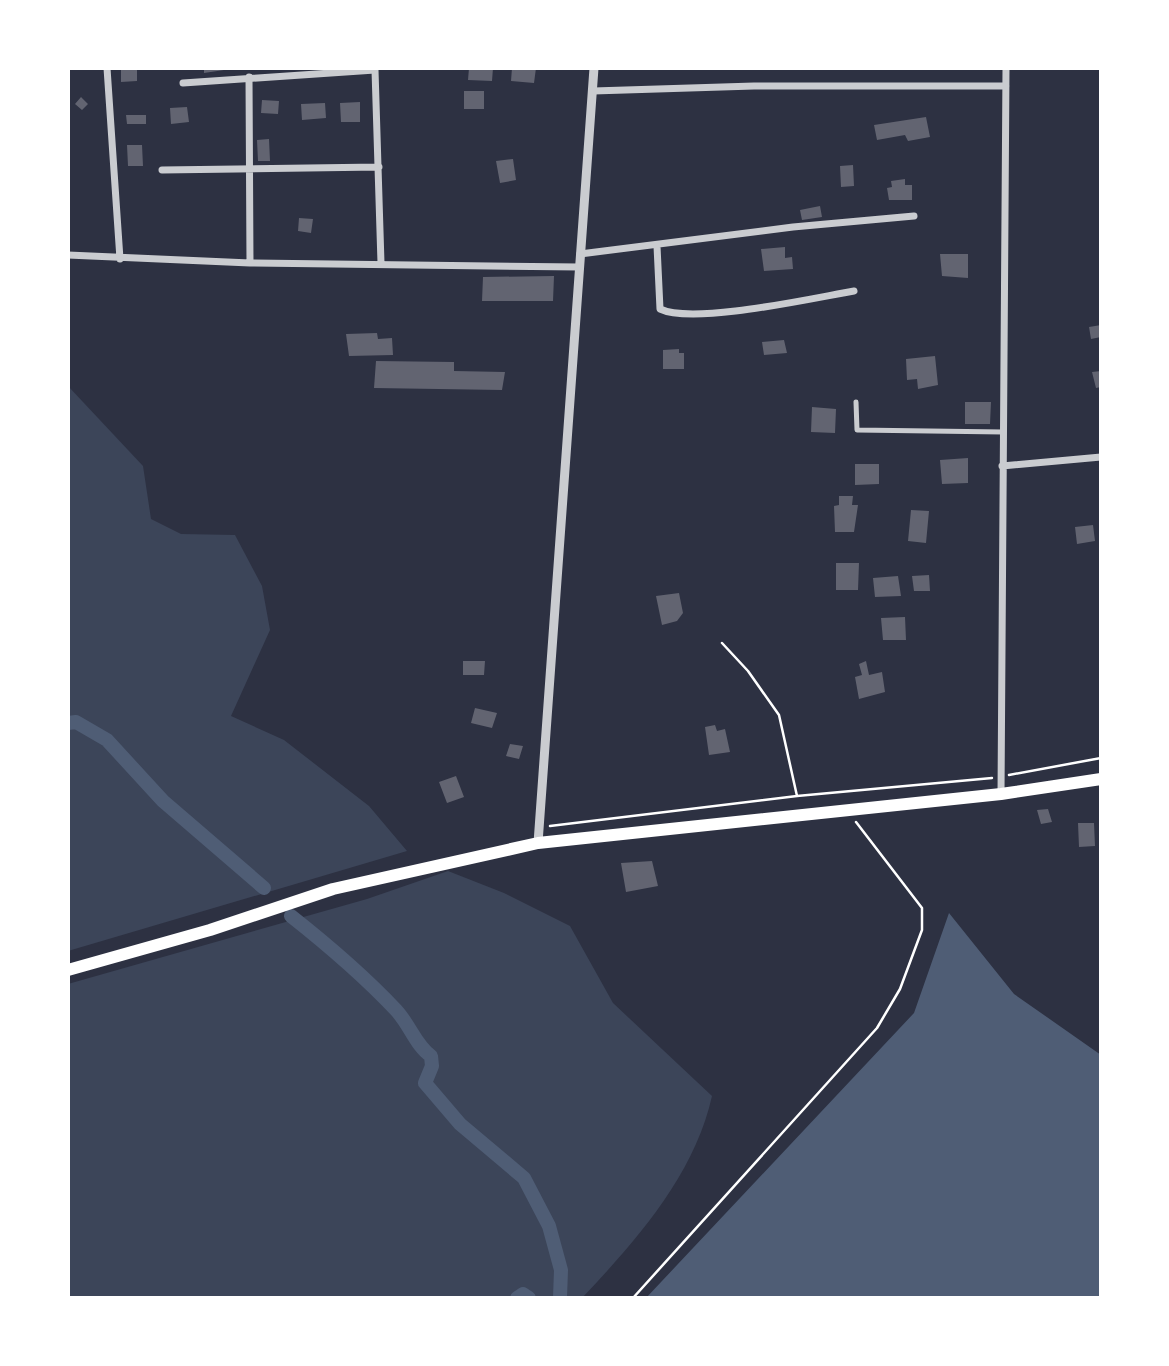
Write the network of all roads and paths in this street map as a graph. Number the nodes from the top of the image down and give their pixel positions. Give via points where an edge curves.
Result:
1 (107, 68) edge
2 (594, 68) edge
3 (1006, 68) edge
4 (249, 77) junction
5 (183, 83) dead end
6 (1006, 86) junction
7 (593, 91) junction
8 (379, 167) junction
9 (251, 168) junction
10 (162, 170) dead end
11 (914, 216) dead end
12 (657, 246) junction
13 (580, 254) junction
14 (68, 255) edge
15 (120, 259) junction
16 (250, 263) junction
17 (381, 263) junction
18 (579, 267) junction
19 (855, 291) dead end
20 (856, 402) dead end
21 (1003, 432) junction
22 (1101, 457) edge
23 (1002, 466) junction
24 (722, 643) dead end
25 (1101, 758) edge
26 (1001, 777) junction
27 (1101, 779) edge
28 (1001, 794) junction
29 (797, 796) junction
30 (848, 810) junction
31 (540, 827) junction
32 (538, 844) junction
33 (68, 970) edge
34 (633, 1298) edge

1 - 15 street
2 - 7 street
3 - 6 street
4 - 5 street
4 - 8 street via 375,70
4 - 9 street
6 - 7 street
6 - 21 street
7 - 13 street
8 - 9 street
8 - 17 street
9 - 10 street
9 - 16 street
11 - 12 street
12 - 13 street
12 - 19 street via 660,309 671,314 729,311
13 - 18 street
14 - 15 street
15 - 16 street
16 - 17 street
17 - 18 street
18 - 31 street
20 - 21 street via 857,430
21 - 23 street
22 - 23 street
23 - 26 street
24 - 29 path via 779,715
25 - 26 path
26 - 28 street
26 - 29 path
27 - 28 highway
28 - 30 highway
29 - 31 path
30 - 32 highway
30 - 34 path via 922,908 922,930 900,989 877,1028
31 - 32 street
32 - 33 highway via 333,890

